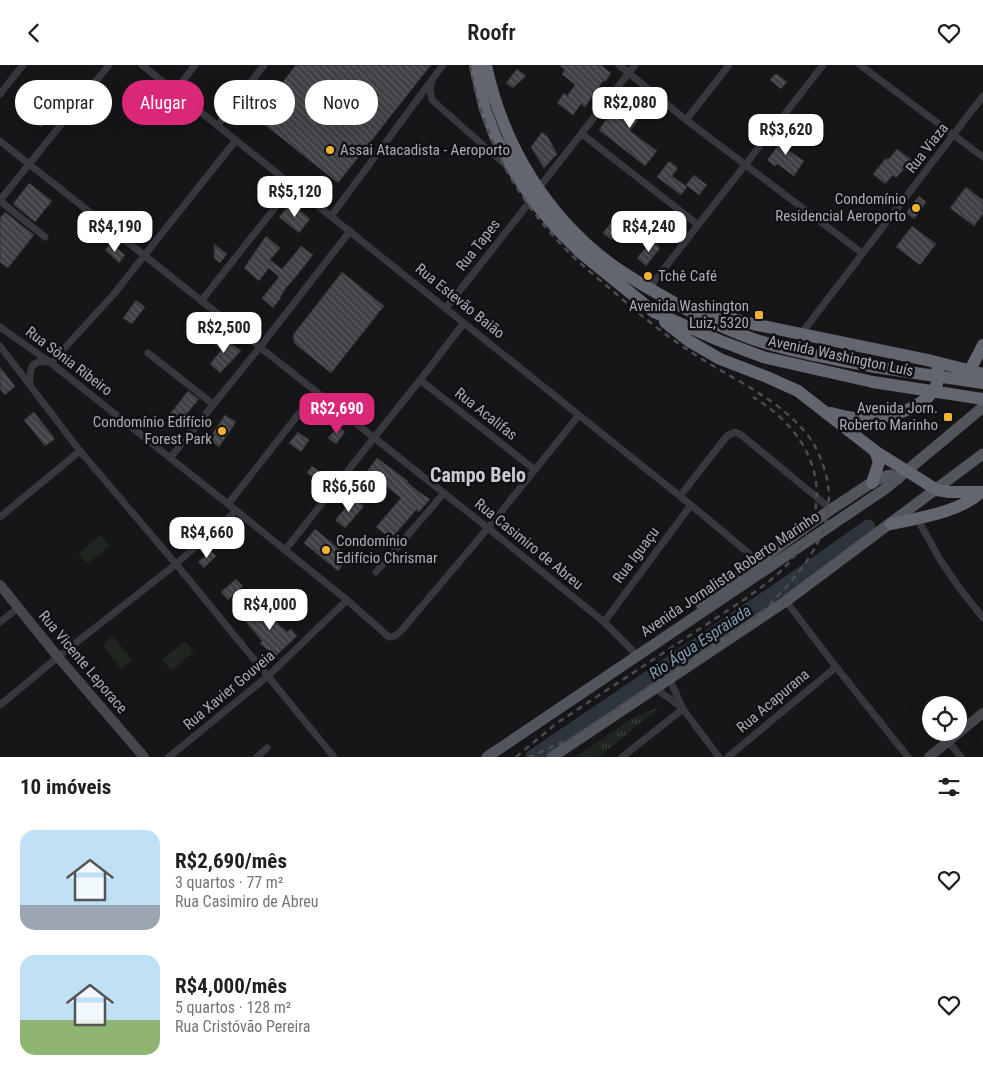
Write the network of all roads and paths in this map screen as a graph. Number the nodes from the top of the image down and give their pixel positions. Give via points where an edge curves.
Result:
1 (23, 65) edge
2 (109, 65) edge
3 (142, 65) edge
4 (195, 65) edge
5 (264, 65) edge
6 (443, 65) edge
7 (474, 65) edge
8 (486, 65) edge
9 (619, 65) edge
10 (635, 65) edge
11 (729, 65) edge
12 (823, 65) edge
13 (860, 65) edge
14 (629, 73) junction
15 (161, 80) edge
16 (183, 80) edge
17 (252, 80) edge
18 (432, 81) junction
19 (0, 94) edge
20 (983, 96) edge
21 (432, 100) junction
22 (415, 103) junction
23 (204, 114) edge
24 (686, 120) junction
25 (214, 122) edge
26 (218, 125) edge
27 (582, 134) junction
28 (954, 135) junction
29 (236, 140) junction
30 (0, 141) edge
31 (983, 157) edge
32 (28, 164) junction
33 (745, 165) junction
34 (515, 173) junction
35 (293, 185) junction
36 (535, 194) junction
37 (0, 200) edge
38 (331, 216) junction
39 (697, 225) junction
40 (350, 231) junction
41 (45, 237) dead end
42 (862, 253) junction
43 (144, 256) junction
44 (649, 288) junction
45 (201, 301) junction
46 (681, 307) junction
47 (446, 308) junction
48 (654, 312) junction
49 (464, 323) junction
50 (0, 327) edge
51 (801, 334) junction
52 (983, 345) edge
53 (0, 346) edge
54 (260, 347) junction
55 (148, 353) dead end
56 (932, 361) junction
57 (51, 363) junction
58 (970, 370) junction
59 (983, 375) edge
60 (420, 380) junction
61 (983, 383) edge
62 (30, 384) junction
63 (316, 392) junction
64 (983, 399) edge
65 (213, 404) junction
66 (983, 407) edge
67 (827, 412) junction
68 (579, 415) junction
69 (374, 437) junction
70 (80, 451) junction
71 (875, 451) junction
72 (983, 454) edge
73 (170, 457) junction
74 (534, 469) junction
75 (902, 475) junction
76 (872, 483) junction
77 (937, 490) junction
78 (982, 492) edge
79 (444, 493) junction
80 (680, 496) junction
81 (228, 504) junction
82 (691, 505) junction
83 (831, 509) junction
84 (236, 511) junction
85 (914, 514) junction
86 (0, 517) edge
87 (891, 524) joint
88 (488, 528) junction
89 (285, 550) junction
90 (758, 561) junction
91 (176, 564) junction
92 (376, 572) dead end
93 (0, 585) edge
94 (347, 600) junction
95 (786, 601) junction
96 (18, 608) junction
97 (983, 618) edge
98 (0, 622) edge
99 (604, 622) junction
100 (685, 625) junction
101 (637, 655) junction
102 (58, 657) junction
103 (836, 667) junction
104 (268, 676) junction
105 (670, 678) junction
106 (655, 687) junction
107 (0, 705) edge
108 (683, 709) junction
109 (983, 713) edge
110 (967, 726) edge
111 (948, 741) joint
112 (267, 748) dead end
113 (144, 757) edge
114 (169, 757) edge
115 (257, 757) edge
116 (334, 757) edge
117 (487, 757) edge
118 (552, 757) edge
119 (622, 757) edge
120 (719, 757) edge
121 (728, 757) edge
122 (908, 757) edge
123 (929, 757) edge
124 (961, 757) edge

1 - 19 street
2 - 32 street
3 - 15 street, Rua Estevão Baião
4 - 16 street
5 - 17 street
6 - 18 street
7 - 34 highway, Avenida Washington Luís via 485,109
8 - 36 highway, Avenida Washington Luís via 501,118
9 - 14 street
10 - 14 street, Rua Tapes
11 - 24 street
12 - 33 street
13 - 28 street
14 - 24 street
14 - 27 street, Rua Tapes
18 - 21 street
18 - 22 street
20 - 28 street, Rua Viaza
21 - 22 street
21 - 34 street
22 - 38 street
23 - 25 street, Rua Estevão Baião
24 - 33 street
26 - 29 street, Rua Estevão Baião
27 - 36 street, Rua Tapes
27 - 39 street
28 - 31 street
28 - 42 street, Rua Viaza
29 - 35 street, Rua Estevão Baião
29 - 43 street
30 - 32 street, Rua Casimiro de Abreu
32 - 37 street
32 - 43 street, Rua Casimiro de Abreu
33 - 39 street
33 - 42 street
34 - 36 highway, Avenida Washington Luís
35 - 38 street, Rua Estevão Baião
35 - 45 street
36 - 44 highway, Avenida Washington Luís via 588,245 620,271
36 - 47 street, Rua Tapes
36 - 48 highway, Avenida Washington Luís via 556,228 580,253
37 - 41 street
38 - 40 street, Rua Estevão Baião
39 - 44 street
40 - 47 street, Rua Estevão Baião
40 - 54 street
42 - 51 street, Rua Viaza
43 - 45 street, Rua Casimiro de Abreu
43 - 57 street
44 - 46 highway, Avenida Washington Luís
45 - 54 street, Rua Casimiro de Abreu
46 - 51 highway
46 - 61 highway, Avenida Washington Luís, bridge via 771,345 874,367
47 - 49 street, Rua Estevão Baião
48 - 64 highway, Avenida Washington Luís, bridge via 763,357 873,382
48 - 67 highway via 706,351 798,391
49 - 60 street
49 - 68 street, Rua Estevão Baião
50 - 57 street, Rua Sônia Ribeiro
51 - 56 highway
52 - 58 highway
53 - 62 street
54 - 63 street, Rua Casimiro de Abreu
54 - 65 street
55 - 65 street
56 - 58 highway
56 - 67 highway via 938,366 937,384 920,404 904,412 866,419
57 - 62 street via 41,361 34,364
57 - 73 street, Rua Sônia Ribeiro
58 - 59 highway
60 - 69 street
60 - 74 street, Rua Acalifas
62 - 70 street
63 - 69 street, Rua Casimiro de Abreu
63 - 81 street
65 - 73 street
66 - 75 main road, Avenida Jornalista Roberto Marinho
67 - 71 highway
68 - 74 street
68 - 80 street, Rua Estevão Baião
69 - 79 street, Rua Casimiro de Abreu
69 - 89 street
70 - 86 street
70 - 91 street
71 - 75 highway
71 - 76 highway via 879,462
72 - 77 main road
73 - 81 street, Rua Sônia Ribeiro
74 - 88 street
75 - 76 main road via 891,475
75 - 77 highway
75 - 100 main road, Avenida Jornalista Roberto Marinho
76 - 83 main road
77 - 78 highway
77 - 85 main road
78 - 85 highway via 956,507
79 - 88 street, Rua Casimiro de Abreu
79 - 92 street
80 - 82 street, Rua Estevão Baião
80 - 83 street via 727,436 734,432
81 - 84 street, Rua Sônia Ribeiro
82 - 90 street, Rua Estevão Baião
82 - 99 street, Rua Iguaçu
83 - 90 main road
84 - 89 street, Rua Sônia Ribeiro
84 - 91 street
85 - 87 highway
85 - 97 street via 939,558
87 - 95 main road
88 - 94 street, Rua Sônia Ribeiro via 400,632 392,637 386,636
88 - 99 street, Rua Casimiro de Abreu
89 - 94 street, Rua Sônia Ribeiro
90 - 100 main road via 693,610
91 - 102 street
91 - 104 street
93 - 96 street, Rua Vicente Leporace
94 - 104 street, Rua Xavier Gouveia
95 - 103 street
95 - 105 main road
96 - 98 street
96 - 102 street, Rua Vicente Leporace
99 - 101 street, Rua Casimiro de Abreu
100 - 101 main road, Avenida Jornalista Roberto Marinho
101 - 117 main road, Avenida Jornalista Roberto Marinho
102 - 107 street
102 - 113 street, Rua Vicente Leporace
103 - 121 street, Rua Acapurana
103 - 122 street
104 - 114 street, Rua Xavier Gouveia
104 - 116 street
105 - 106 main road
105 - 108 street
106 - 108 street
106 - 118 main road
108 - 119 street
108 - 120 street
109 - 110 street
111 - 123 street
111 - 124 street
112 - 115 street

